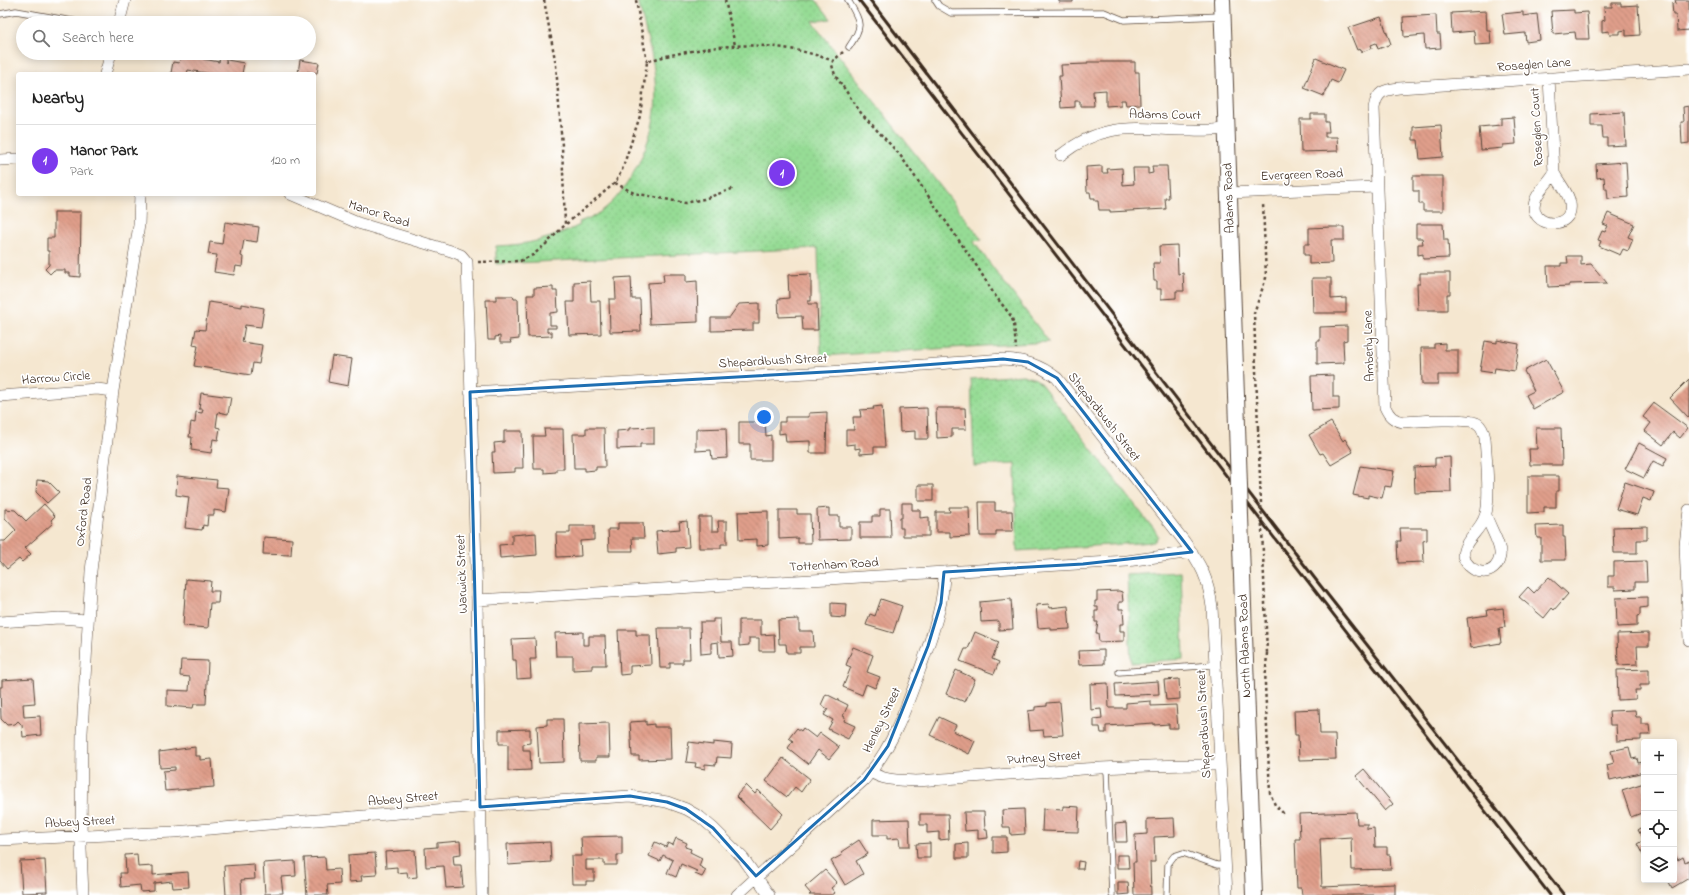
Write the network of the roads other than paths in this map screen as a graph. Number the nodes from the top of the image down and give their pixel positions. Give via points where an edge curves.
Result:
1 (125, 0) edge
2 (848, 0) edge
3 (935, 0) edge
4 (1222, 8) edge
5 (0, 14) edge
6 (47, 16) edge
7 (121, 16) edge
8 (848, 47) road end
9 (109, 60) edge
10 (1689, 69) edge
11 (106, 72) edge
12 (1549, 78) junction
13 (1381, 92) joint
14 (1226, 129) junction
15 (1061, 155) dead end
16 (16, 159) edge
17 (0, 160) edge
18 (1554, 173) dead end
19 (1376, 187) junction
20 (1228, 193) junction
21 (140, 196) edge
22 (295, 196) edge
23 (464, 259) joint
24 (113, 391) junction
25 (470, 392) junction
26 (0, 396) edge
27 (1236, 396) joint
28 (1689, 510) edge
29 (1486, 515) junction
30 (1192, 552) junction
31 (944, 572) junction
32 (477, 600) junction
33 (87, 620) junction
34 (0, 622) edge
35 (1689, 640) edge
36 (1214, 665) junction
37 (1119, 672) dead end
38 (1220, 765) junction
39 (1107, 768) junction
40 (871, 772) junction
41 (480, 807) junction
42 (81, 836) junction
43 (0, 840) edge
44 (1226, 864) junction
45 (756, 876) junction
46 (84, 895) edge
47 (482, 895) edge
48 (737, 895) edge
49 (770, 895) edge
50 (1112, 895) edge
51 (1167, 895) edge
52 (1227, 895) edge
53 (1254, 895) edge

1 - 7 street
2 - 8 lane via 858,17 859,32
3 - 4 lane via 951,14 1104,12 1124,20
4 - 14 main road, Adams Road
5 - 6 lane via 16,10
9 - 11 street
10 - 12 street, Roseglen Lane
12 - 13 street, Roseglen Lane via 1399,88
12 - 18 street, Roseglen Court
13 - 19 street, Amberly Lane via 1374,108
14 - 15 street, Adams Court via 1115,129 1085,138
14 - 20 main road, Adams Road
16 - 17 street
19 - 20 street, Evergreen Road
19 - 29 street, Amberly Lane via 1385,408 1389,416 1396,421 1464,420 1478,423 1485,438
20 - 27 main road, Adams Road
21 - 24 street, Oxford Road via 139,225
22 - 23 street, Manor Road via 358,223
23 - 25 street, Warwick Street via 469,276
24 - 26 street, Harrow Circle via 97,389
24 - 33 street, Oxford Road
25 - 30 street, Shepardbush Street via 1018,360 1038,365 1057,378
25 - 32 street, Warwick Street
27 - 53 main road, North Adams Road, bridge
28 - 35 street via 1685,545
29 - 29 street, Amberly Lane via 1476,532 1466,542 1463,556 1469,567 1479,572 1491,570 1500,555 1499,545
30 - 31 street, Tottenham Road via 1127,561
30 - 36 street, Shepardbush Street via 1204,573 1210,593
31 - 32 street, Tottenham Road
31 - 40 street, Henley Street via 942,603 908,702 888,746
32 - 41 street, Warwick Street
33 - 34 street via 59,618
33 - 42 street, Oxford Road
36 - 37 lane
36 - 38 street, Shepardbush Street
38 - 39 street, Putney Street
38 - 44 street, Shepardbush Street
39 - 40 street, Putney Street via 915,781 878,777
39 - 50 lane
40 - 45 street, Henley Street
41 - 42 street, Abbey Street via 174,832
41 - 45 street, Abbey Street via 630,796 667,802 686,809 713,828
41 - 47 street, Warwick Street
42 - 43 street, Abbey Street
42 - 46 street, Oxford Road
44 - 51 lane via 1217,864 1182,853 1174,856 1168,864
44 - 52 street, Shepardbush Street
45 - 48 street, Henley Street
45 - 49 street, Abbey Street

